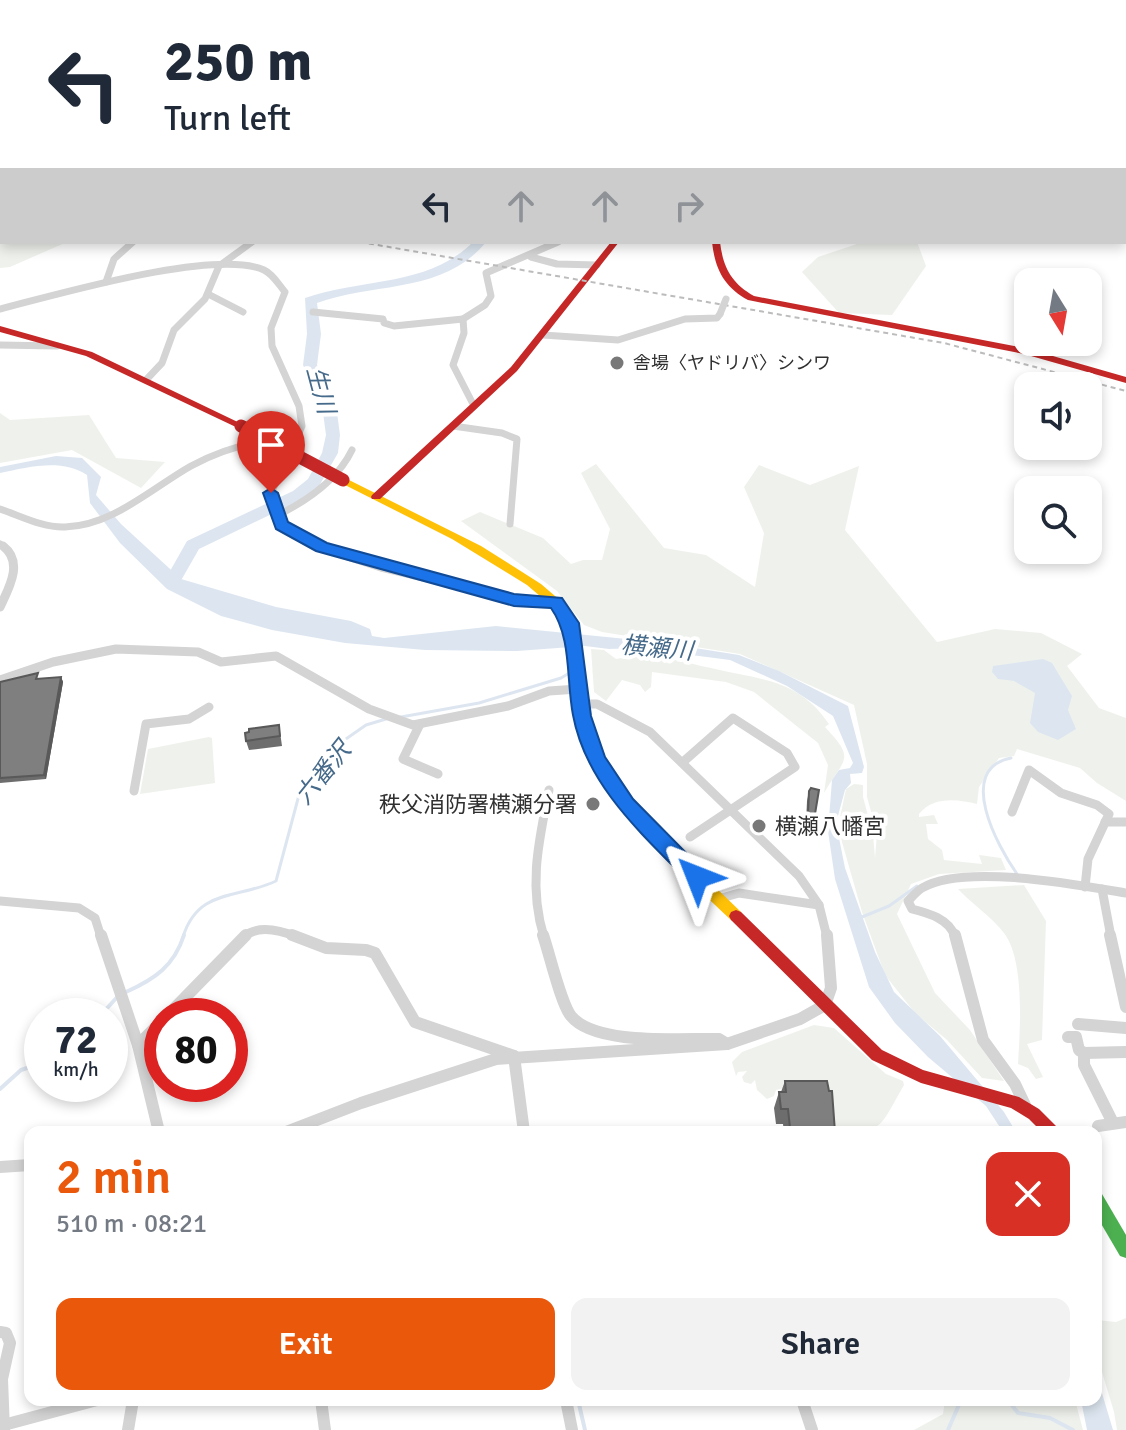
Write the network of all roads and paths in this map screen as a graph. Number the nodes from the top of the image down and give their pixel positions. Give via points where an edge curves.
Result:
1 (131, 244) edge
2 (248, 244) edge
3 (554, 244) edge
4 (613, 244) edge
5 (716, 244) edge
6 (531, 257) junction
7 (597, 265) junction
8 (219, 266) junction
9 (106, 282) junction
10 (208, 294) junction
11 (729, 294) junction
12 (0, 309) edge
13 (243, 312) dead end
14 (313, 312) dead end
15 (463, 319) junction
16 (0, 329) edge
17 (543, 335) junction
18 (0, 345) edge
19 (65, 346) junction
20 (146, 380) junction
21 (1126, 380) edge
22 (474, 406) junction
23 (453, 426) junction
24 (297, 438) junction
25 (352, 450) dead end
26 (376, 497) junction
27 (0, 509) edge
28 (276, 513) junction
29 (510, 524) dead end
30 (0, 544) edge
31 (556, 603) junction
32 (0, 607) edge
33 (0, 680) edge
34 (579, 691) junction
35 (209, 707) dead end
36 (420, 724) junction
37 (683, 762) junction
38 (438, 774) dead end
39 (549, 790) dead end
40 (134, 791) dead end
41 (729, 810) junction
42 (1012, 812) dead end
43 (1105, 822) junction
44 (1126, 822) edge
45 (690, 837) dead end
46 (1085, 887) junction
47 (1102, 889) junction
48 (1126, 893) edge
49 (718, 899) junction
50 (0, 901) edge
51 (819, 905) junction
52 (185, 998) edge
53 (825, 1005) junction
54 (1126, 1007) edge
55 (1078, 1024) dead end
56 (1126, 1028) edge
57 (1068, 1037) dead end
58 (144, 1039) edge
59 (727, 1044) junction
60 (138, 1045) junction
61 (1126, 1052) edge
62 (1084, 1053) junction
63 (514, 1056) junction
64 (1023, 1104) junction
65 (1120, 1122) edge
66 (158, 1126) edge
67 (302, 1126) edge
68 (523, 1126) edge
69 (1046, 1126) edge
70 (1098, 1126) dead end
71 (24, 1165) edge
72 (0, 1167) edge
73 (1102, 1210) edge
74 (1126, 1250) edge
75 (0, 1332) edge
76 (76, 1406) edge
77 (132, 1406) edge
78 (322, 1406) edge
79 (567, 1406) edge
80 (804, 1406) edge
81 (3, 1427) edge
82 (128, 1430) edge
83 (325, 1430) edge
84 (572, 1430) edge
85 (812, 1430) edge

1 - 9 street via 114,259
2 - 8 street
3 - 6 street
4 - 7 main road
5 - 11 main road via 718,271
6 - 7 street
6 - 15 street via 486,273 489,299
7 - 17 main road
8 - 9 street
8 - 10 street
8 - 24 street via 255,265 282,285 283,300 270,333 282,376 302,411
9 - 12 street
10 - 13 street
10 - 20 street via 174,330 162,363
11 - 17 street, bridge via 717,318 673,321 618,340
11 - 21 main road via 1025,351
14 - 15 street via 371,316 403,327
15 - 22 street via 453,365
16 - 19 main road
17 - 22 main road
18 - 19 street
19 - 20 main road
20 - 26 main road, bridge
22 - 23 main road
23 - 26 main road
23 - 29 street via 517,439
24 - 27 street via 245,442 192,466 144,497 68,527
24 - 28 street via 271,493
25 - 28 street via 342,471 297,506
26 - 31 main road via 487,552
28 - 31 street via 293,534 344,555 514,600
30 - 32 street via 14,561
31 - 34 main road via 573,633
33 - 36 street via 116,649 198,652 221,662 276,656 379,714
34 - 36 street via 549,691 508,706
34 - 37 street via 643,727
34 - 49 main road via 588,741 613,788
35 - 40 street via 196,718 146,724
36 - 38 street via 403,759
37 - 41 street
37 - 41 street via 733,718 787,753 795,767
39 - 59 street via 534,862 536,902 569,1015 587,1030 606,1035 719,1039
41 - 45 street
41 - 51 street via 799,876
42 - 43 street via 1029,770 1047,777 1056,790 1102,805 1109,814
43 - 44 street
43 - 46 street via 1089,857
46 - 47 street
46 - 64 street via 1005,878 936,881 913,892 908,901 912,909 932,914 953,929 983,1040
47 - 48 street
47 - 54 street
49 - 51 street via 739,893
49 - 53 main road
50 - 60 street via 91,913
51 - 53 street via 829,940 831,988
52 - 63 street via 249,932 280,931 335,950 370,949 415,1022
53 - 59 street
53 - 64 main road via 889,1064
55 - 56 street
57 - 62 street via 1076,1037
58 - 60 street
59 - 63 street
60 - 66 street
61 - 62 street
62 - 65 street via 1084,1065
63 - 67 street
63 - 68 street
64 - 69 main road
65 - 70 street
71 - 72 street
73 - 74 main road
75 - 81 street via 10,1343 2,1379
76 - 81 street
77 - 82 street
78 - 83 street
79 - 84 street
80 - 85 street

